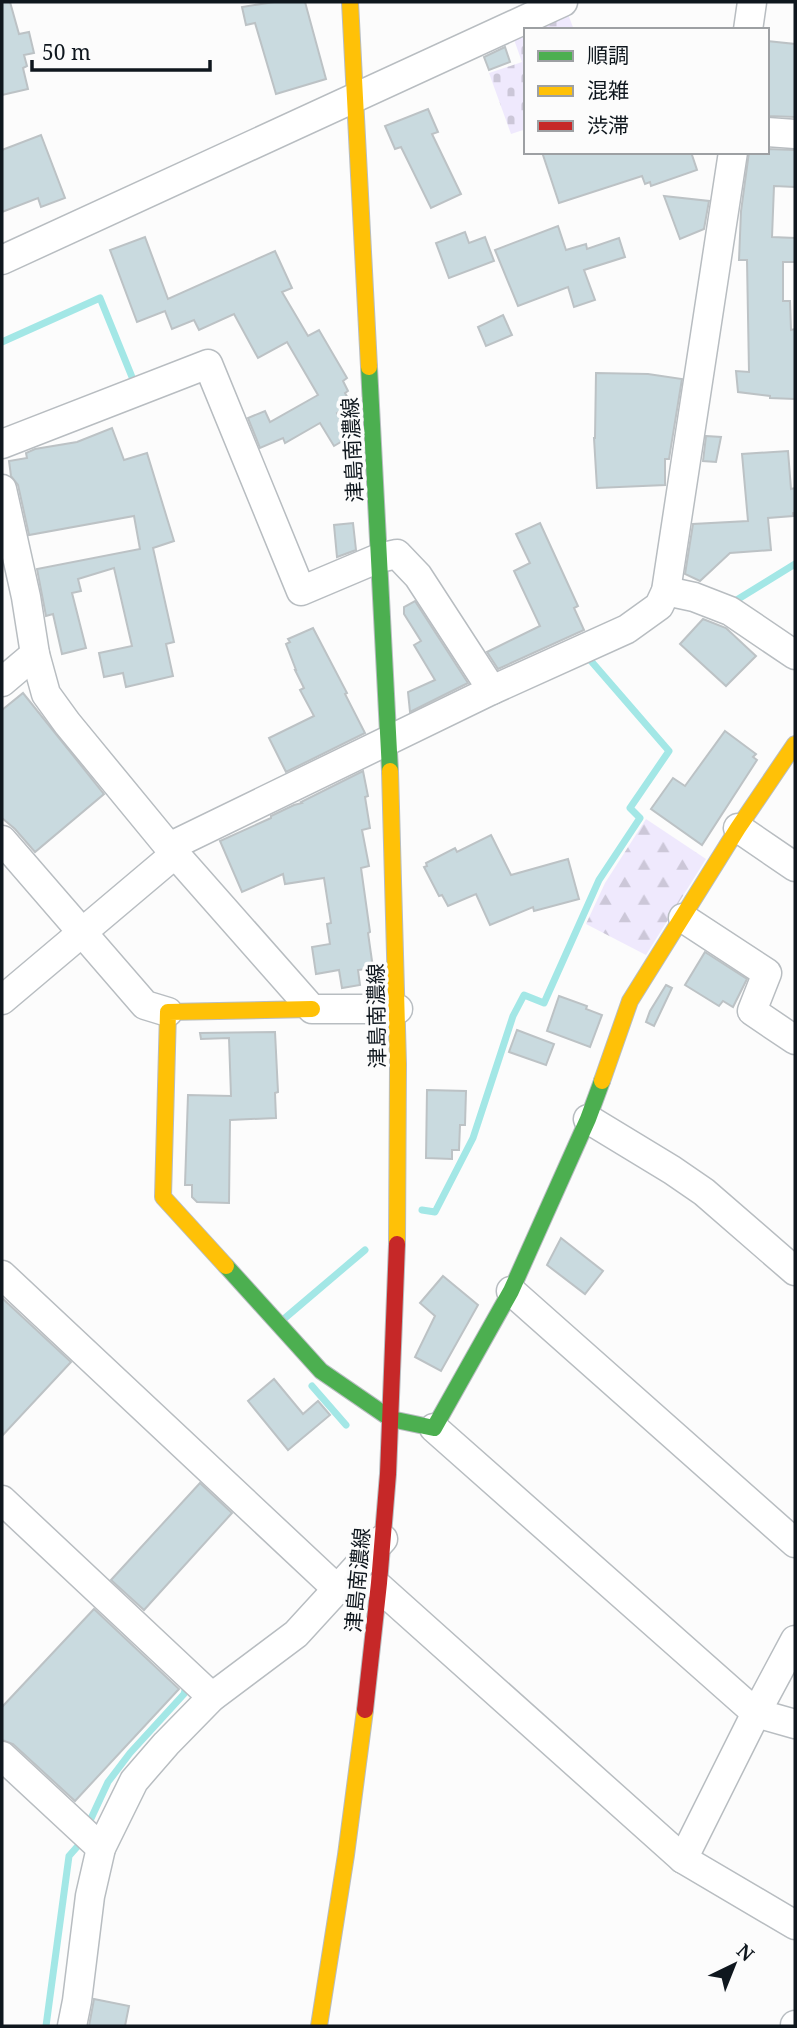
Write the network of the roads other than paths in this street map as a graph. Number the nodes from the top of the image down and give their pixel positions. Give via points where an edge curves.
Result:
1 (350, 2) edge
2 (563, 2) edge
3 (752, 2) edge
4 (511, 13) edge
5 (748, 28) edge
6 (354, 98) junction
7 (769, 132) edge
8 (795, 134) edge
9 (733, 154) edge
10 (2, 260) edge
11 (2, 444) edge
12 (2, 489) edge
13 (379, 558) junction
14 (666, 591) junction
15 (35, 654) junction
16 (795, 655) edge
17 (2, 682) edge
18 (492, 691) junction
19 (389, 740) junction
20 (795, 744) edge
21 (738, 828) junction
22 (2, 840) edge
23 (172, 850) junction
24 (795, 867) edge
25 (683, 918) junction
26 (81, 933) junction
27 (2, 1000) edge
28 (312, 1009) junction
29 (398, 1009) junction
30 (168, 1012) junction
31 (795, 1040) edge
32 (588, 1119) junction
33 (795, 1271) edge
34 (2, 1275) edge
35 (511, 1291) junction
36 (391, 1419) junction
37 (434, 1428) junction
38 (2, 1501) edge
39 (383, 1539) junction
40 (795, 1544) edge
41 (379, 1587) junction
42 (336, 1588) junction
43 (795, 1640) edge
44 (212, 1697) junction
45 (756, 1713) junction
46 (795, 1724) edge
47 (2, 1756) edge
48 (101, 1849) junction
49 (683, 1859) junction
50 (795, 1925) edge
51 (72, 2026) edge
52 (319, 2026) edge

1 - 6 main road, 津島南濃線
2 - 4 street
3 - 5 street
4 - 6 street
6 - 10 street
6 - 13 main road, 津島南濃線
7 - 8 street
9 - 14 street
11 - 13 street via 208,365 301,591
12 - 15 street
13 - 18 street via 397,554 418,576
13 - 19 main road, 津島南濃線
14 - 16 street via 730,611
14 - 18 street via 659,606 627,629
15 - 17 street
15 - 23 street via 46,694
18 - 19 street
19 - 23 street
19 - 29 main road, 津島南濃線
20 - 21 main road
21 - 24 street
21 - 25 main road
22 - 26 street
23 - 26 street
23 - 28 street
25 - 31 street via 768,973 752,1011
25 - 32 main road via 631,1001
26 - 27 street
26 - 30 street via 145,1005
28 - 29 street
28 - 30 main road
29 - 36 main road, 津島南濃線
30 - 36 main road via 163,1197 320,1371
32 - 33 street via 704,1192
32 - 35 main road
34 - 42 street
35 - 37 main road
35 - 40 street
36 - 37 main road
36 - 39 main road, 津島南濃線
37 - 45 street
38 - 44 street
39 - 41 main road, 津島南濃線
39 - 42 street
41 - 49 street
41 - 52 main road, 津島南濃線
42 - 44 street via 296,1634
43 - 45 street
44 - 48 street via 134,1781
45 - 46 street
45 - 49 street
47 - 48 street
48 - 51 street
49 - 50 street

